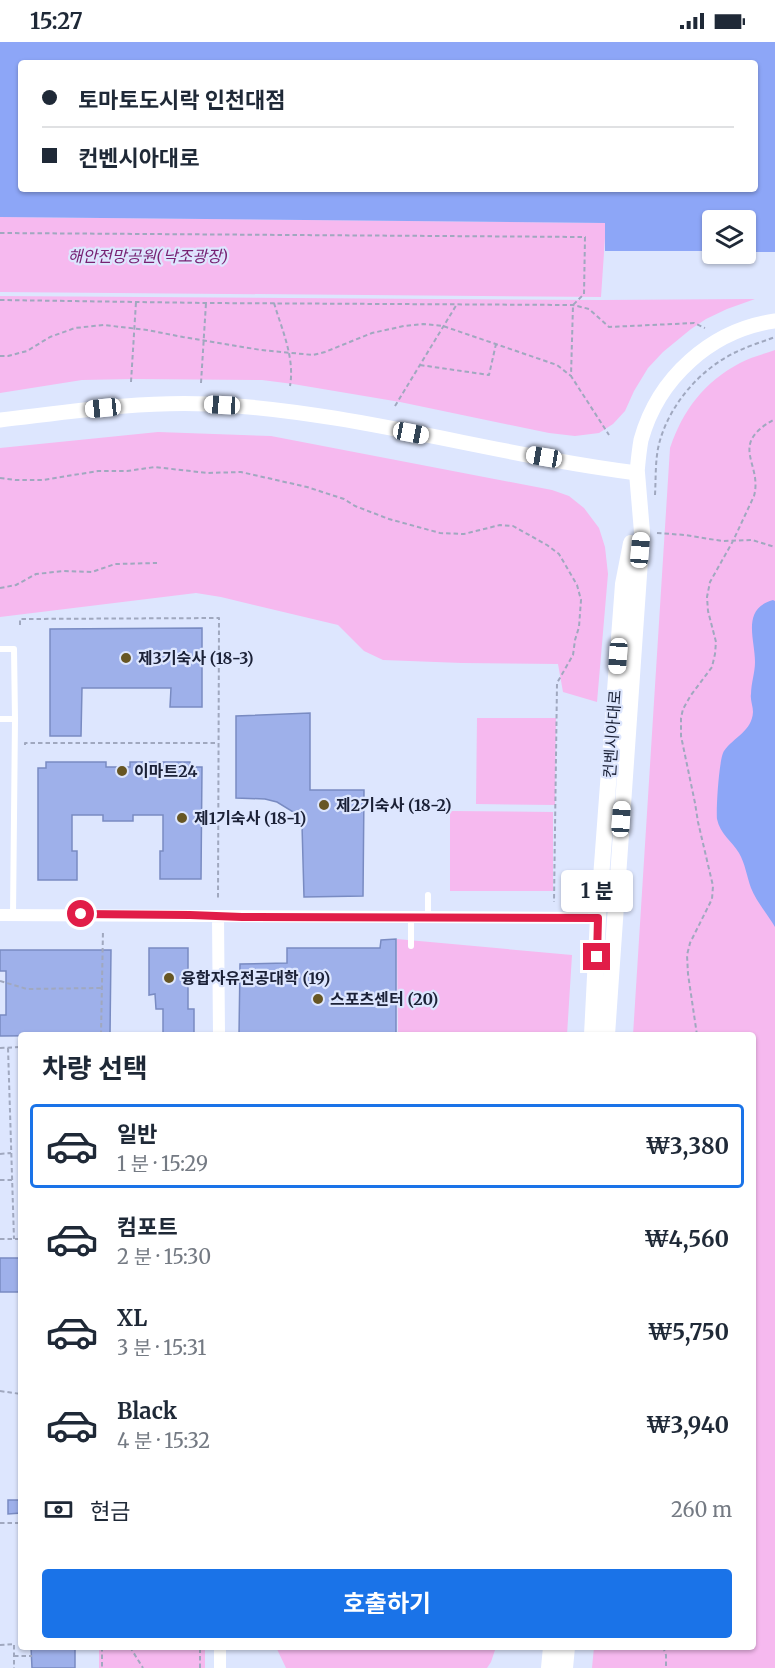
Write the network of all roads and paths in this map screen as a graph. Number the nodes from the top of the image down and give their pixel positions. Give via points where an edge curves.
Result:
1 (0, 233) edge
2 (0, 300) edge
3 (136, 302) junction
4 (206, 303) junction
5 (274, 303) junction
6 (457, 304) junction
7 (573, 305) junction
8 (775, 321) edge
9 (443, 326) junction
10 (134, 328) junction
11 (705, 328) dead end
12 (775, 338) edge
13 (204, 341) junction
14 (496, 344) junction
15 (289, 353) junction
16 (0, 356) edge
17 (420, 365) junction
18 (571, 376) junction
19 (131, 382) dead end
20 (201, 383) dead end
21 (290, 386) dead end
22 (395, 406) dead end
23 (775, 419) edge
24 (0, 420) edge
25 (609, 435) dead end
26 (638, 473) junction
27 (0, 478) edge
28 (647, 502) junction
29 (642, 532) junction
30 (733, 541) junction
31 (775, 547) edge
32 (157, 563) dead end
33 (0, 588) edge
34 (20, 625) dead end
35 (0, 649) edge
36 (0, 719) edge
37 (15, 719) junction
38 (218, 743) junction
39 (25, 755) dead end
40 (428, 895) dead end
41 (218, 899) dead end
42 (554, 902) dead end
43 (104, 914) junction
44 (5, 915) edge
45 (218, 916) junction
46 (411, 918) junction
47 (428, 918) junction
48 (598, 918) junction
49 (411, 946) dead end
50 (0, 981) edge
51 (102, 988) junction
52 (101, 1032) edge
53 (219, 1032) edge
54 (592, 1032) edge
55 (607, 1032) edge
56 (697, 1032) edge
57 (18, 1047) edge
58 (0, 1048) edge
59 (8, 1048) junction
60 (11, 1153) junction
61 (0, 1154) edge
62 (0, 1180) edge
63 (12, 1180) junction
64 (0, 1239) edge
65 (14, 1239) junction
66 (18, 1239) edge
67 (0, 1391) edge
68 (18, 1394) edge
69 (0, 1523) edge
70 (18, 1523) edge
71 (0, 1645) edge
72 (102, 1650) edge
73 (132, 1650) edge
74 (200, 1650) edge
75 (220, 1650) edge
76 (551, 1650) edge
77 (567, 1650) edge
78 (664, 1650) edge
79 (14, 1656) junction
80 (32, 1656) dead end
81 (14, 1668) edge
82 (102, 1668) edge
83 (143, 1668) edge
84 (200, 1668) edge
85 (220, 1668) edge
86 (549, 1668) edge
87 (566, 1668) edge
88 (666, 1668) edge

1 - 7 path via 585,237 584,294
2 - 3 path
3 - 4 path
3 - 10 path
4 - 5 path
4 - 13 path
5 - 6 path
5 - 15 path
6 - 7 path
6 - 9 path
7 - 11 path via 589,309 609,327 694,322
7 - 18 path
8 - 26 street via 720,339 679,371 648,420 639,449
9 - 14 path
9 - 15 path via 404,326 372,333 313,355
9 - 17 path
10 - 13 path
10 - 16 path via 75,328 27,351
10 - 19 path
12 - 28 path via 735,352 704,372 681,398 659,446
13 - 15 path
13 - 20 path
14 - 17 path via 489,375
14 - 18 path via 557,365
15 - 21 path
17 - 22 path
18 - 25 path
23 - 30 path via 752,439 749,452 756,489
24 - 26 street via 149,405 237,406 322,416
26 - 28 main road
27 - 42 path via 43,480 155,467 241,472 344,499 389,519 440,533 464,534 500,525 513,526 548,545 559,554 581,600 573,655 557,683
28 - 29 main road, 컨벤시아대로
28 - 48 main road, 컨벤시아대로 via 623,584
29 - 30 path
29 - 55 main road, 컨벤시아대로
30 - 31 path via 752,540
30 - 56 path via 710,582 707,597 716,642 712,667 691,695 681,718 681,736 713,886 712,899 687,955
32 - 33 path via 116,564 92,572 36,574 16,585
34 - 38 path via 20,619 219,618
35 - 37 lane via 14,649
36 - 37 lane
37 - 44 lane
38 - 39 path via 25,743
38 - 41 path
40 - 47 lane
43 - 44 street
43 - 45 street
43 - 51 path
45 - 46 street
45 - 53 street
46 - 47 street
46 - 49 lane
47 - 48 street
48 - 54 main road, 컨벤시아대로
50 - 51 path via 27,989
51 - 52 path
57 - 59 path
58 - 59 path
59 - 60 path
60 - 61 path
60 - 63 path
62 - 63 path
63 - 65 path
64 - 65 path
65 - 66 path
67 - 68 path
69 - 70 path
71 - 79 path via 14,1644
72 - 82 path
73 - 83 path
74 - 84 path
75 - 85 street
76 - 86 main road
77 - 87 main road
78 - 88 path
79 - 80 path
79 - 81 path

